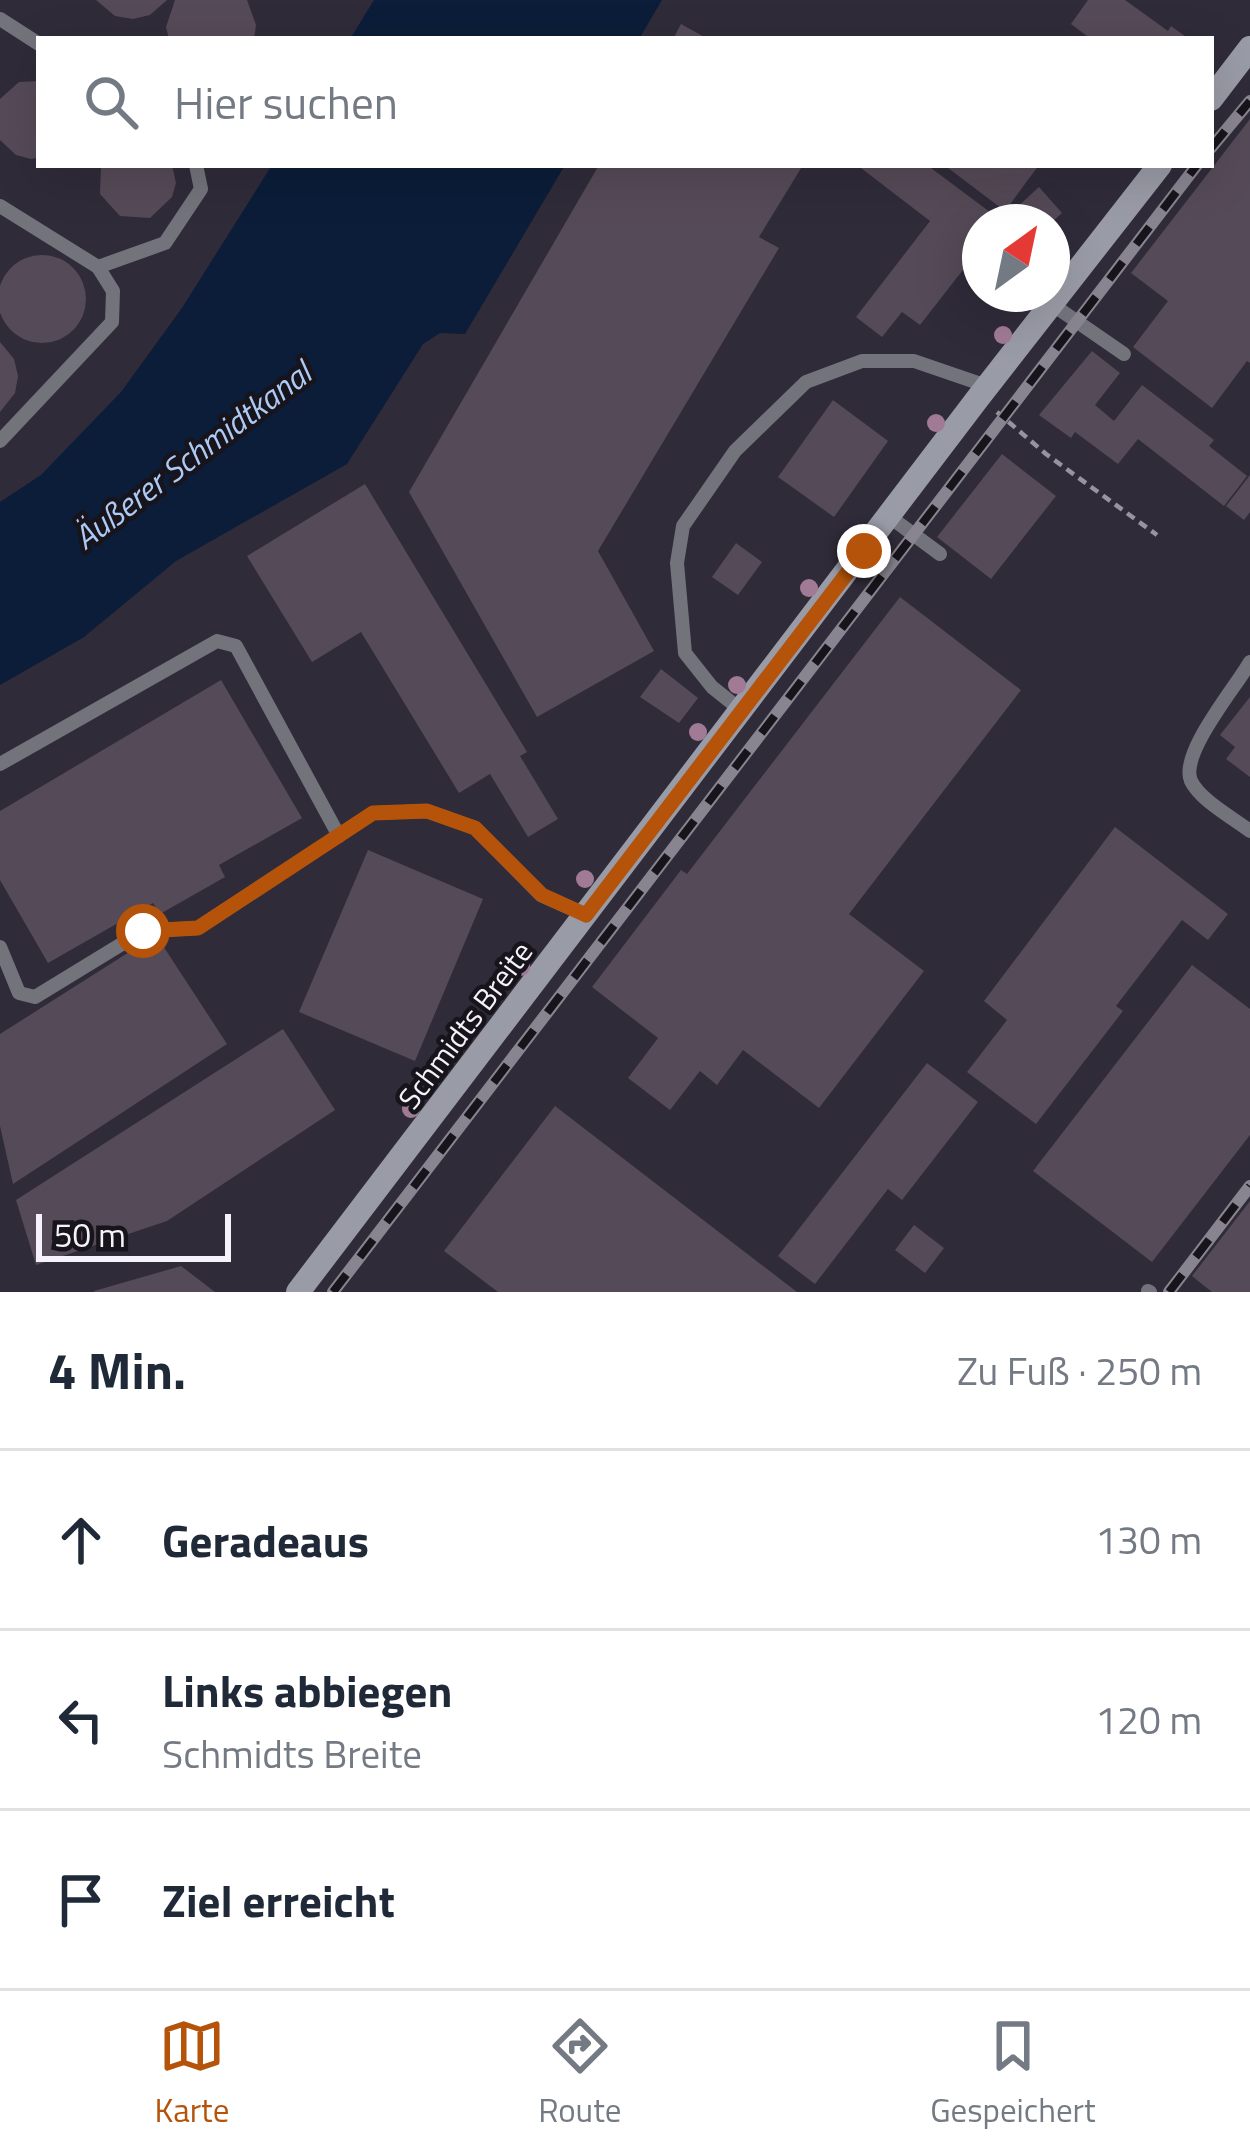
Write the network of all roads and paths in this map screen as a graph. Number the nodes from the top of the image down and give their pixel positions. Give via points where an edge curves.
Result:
1 (0, 19) edge
2 (36, 42) edge
3 (1250, 48) edge
4 (1214, 95) edge
5 (196, 168) edge
6 (1158, 168) edge
7 (0, 206) edge
8 (98, 267) junction
9 (1070, 282) edge
10 (1047, 312) edge
11 (1064, 312) edge
12 (1124, 354) dead end
13 (982, 392) junction
14 (0, 441) edge
15 (890, 517) junction
16 (1156, 535) dead end
17 (940, 554) dead end
18 (1250, 662) edge
19 (742, 711) junction
20 (0, 764) edge
21 (1250, 831) edge
22 (339, 836) junction
23 (586, 915) junction
24 (0, 946) edge
25 (298, 1292) edge

1 - 2 lane
3 - 4 main road
5 - 8 lane via 200,189 165,243
6 - 9 main road, Schmidts Breite
7 - 8 lane
8 - 14 lane via 113,291 112,322
10 - 13 main road, Schmidts Breite
11 - 12 lane
13 - 15 main road, Schmidts Breite
13 - 16 path
13 - 19 lane via 914,361 862,362 806,382 735,451 682,526 677,563 685,653
15 - 17 lane
15 - 19 main road, Schmidts Breite
18 - 21 lane via 1188,767 1194,786
19 - 23 main road, Schmidts Breite
20 - 22 lane via 217,640 236,646
22 - 23 lane via 373,813 427,811 475,828 542,895
22 - 24 lane via 198,928 143,931 34,997 19,993
23 - 25 main road, Schmidts Breite

